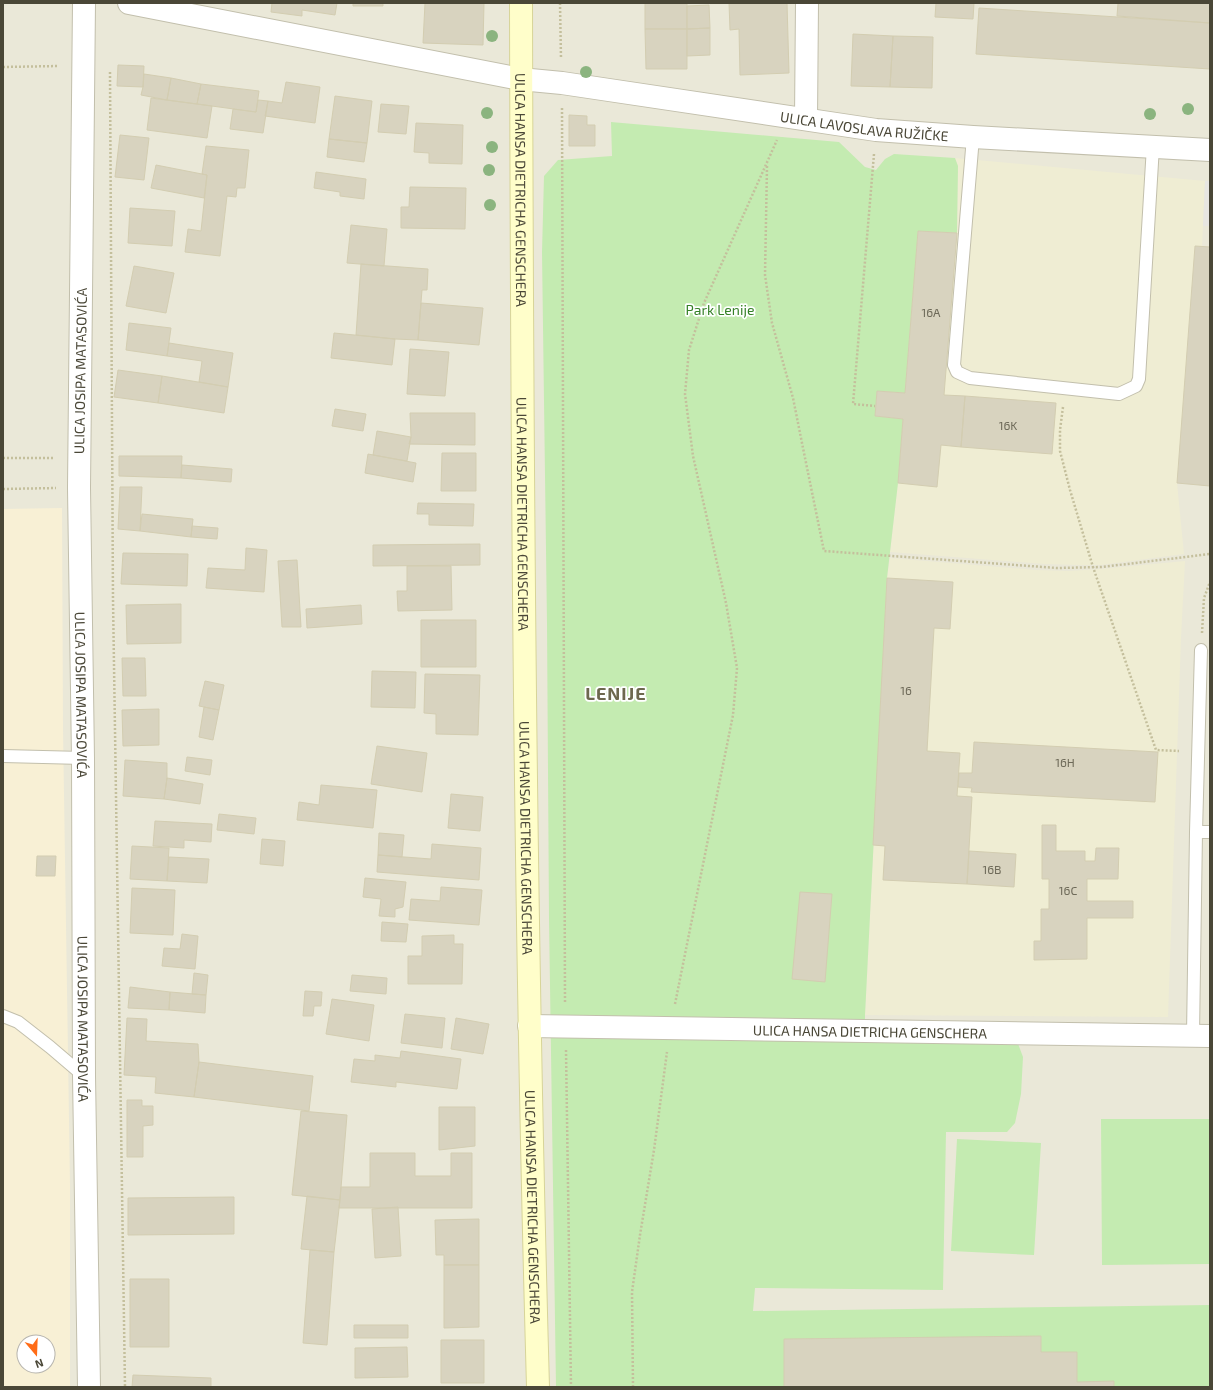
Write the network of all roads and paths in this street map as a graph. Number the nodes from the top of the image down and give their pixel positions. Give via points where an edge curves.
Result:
1 (84, 3) edge
2 (129, 3) edge
3 (520, 3) edge
4 (560, 3) edge
5 (808, 3) edge
6 (83, 65) junction
7 (3, 67) edge
8 (520, 79) junction
9 (562, 83) junction
10 (796, 117) junction
11 (876, 130) junction
12 (973, 137) junction
13 (1153, 146) junction
14 (1210, 150) edge
15 (767, 163) junction
16 (1065, 389) junction
17 (876, 406) dead end
18 (78, 488) junction
19 (3, 489) edge
20 (1210, 554) edge
21 (1093, 567) junction
22 (1210, 582) edge
23 (1201, 650) joint
24 (1199, 752) junction
25 (3, 756) edge
26 (83, 758) junction
27 (1196, 832) junction
28 (1210, 832) edge
29 (3, 1016) edge
30 (529, 1026) junction
31 (565, 1026) junction
32 (670, 1028) junction
33 (1202, 1036) edge
34 (84, 1076) junction
35 (89, 1387) edge
36 (125, 1387) edge
37 (538, 1387) edge
38 (571, 1387) edge
39 (633, 1387) edge

1 - 6 street, ULICA JOSIPA MATASOVIĆA
2 - 8 street, ULICA LAVOSLAVA RUŽIČKE
3 - 8 main road, ULICA HANSA DIETRICHA GENSCHERA
4 - 9 path
5 - 10 street
6 - 7 path
6 - 18 street, ULICA JOSIPA MATASOVIĆA
6 - 36 path via 110,67 113,575
8 - 9 street, ULICA LAVOSLAVA RUŽIČKE
8 - 30 main road, ULICA HANSA DIETRICHA GENSCHERA
9 - 10 street, ULICA LAVOSLAVA RUŽIČKE
9 - 31 path
10 - 11 street, ULICA LAVOSLAVA RUŽIČKE
10 - 15 path
11 - 12 street, ULICA LAVOSLAVA RUŽIČKE
11 - 17 path via 853,404
12 - 13 street, ULICA LAVOSLAVA RUŽIČKE
12 - 16 lane via 954,365 957,372 970,378
13 - 14 street, ULICA LAVOSLAVA RUŽIČKE
13 - 16 lane via 1139,379 1136,386 1119,394
15 - 21 path via 765,275 772,323 793,398 824,551 1057,568
15 - 32 path via 704,304 690,350 685,394 693,456 726,603 737,668 733,715
16 - 21 path via 1060,451
18 - 19 path
18 - 26 street, ULICA JOSIPA MATASOVIĆA
20 - 21 path
21 - 24 path via 1156,750
22 - 23 path via 1204,598
23 - 24 lane
24 - 27 lane
25 - 26 lane
26 - 34 street, ULICA JOSIPA MATASOVIĆA
27 - 28 lane
27 - 33 lane
29 - 34 lane via 18,1022
30 - 31 street, ULICA HANSA DIETRICHA GENSCHERA
30 - 37 main road, ULICA HANSA DIETRICHA GENSCHERA
31 - 32 street, ULICA HANSA DIETRICHA GENSCHERA
31 - 38 path
32 - 33 street, ULICA HANSA DIETRICHA GENSCHERA
32 - 39 path via 632,1292
34 - 35 street, ULICA JOSIPA MATASOVIĆA

